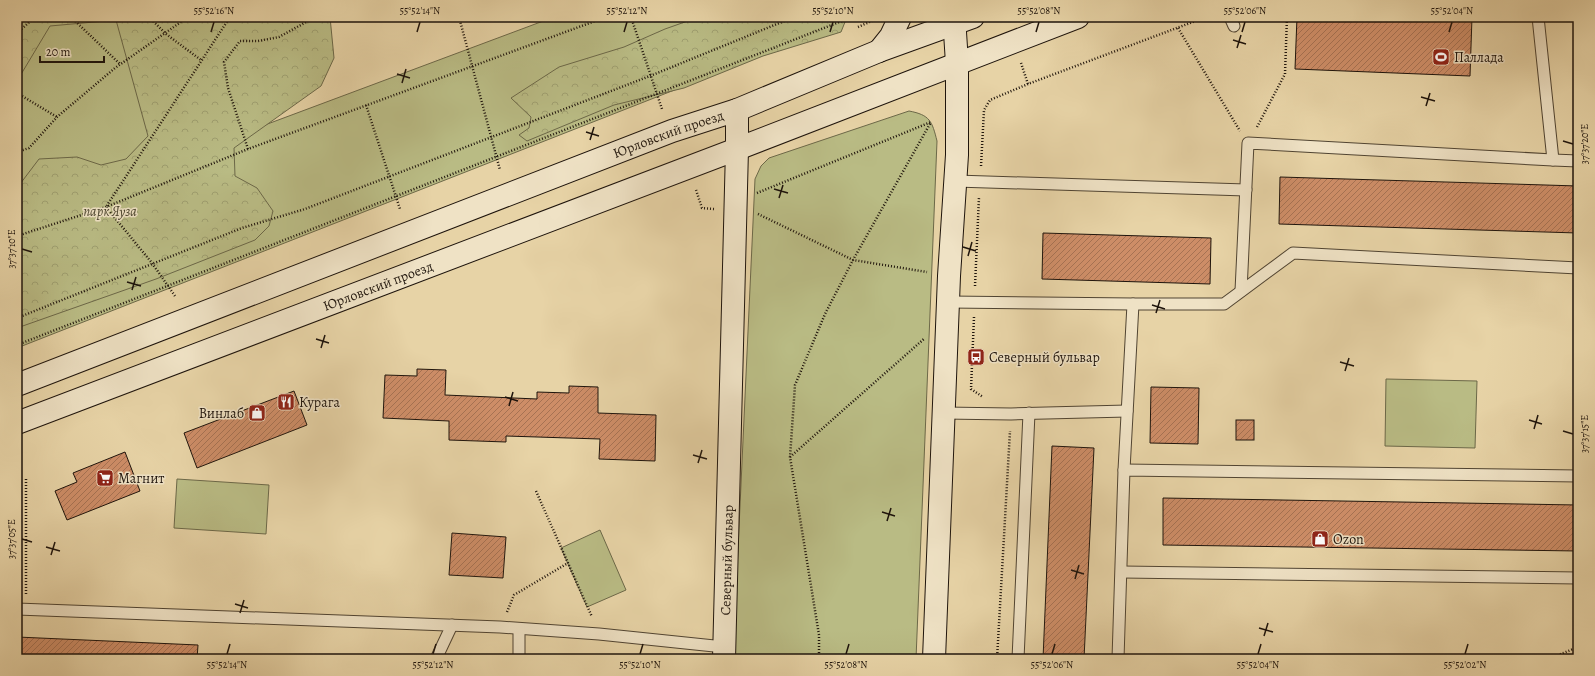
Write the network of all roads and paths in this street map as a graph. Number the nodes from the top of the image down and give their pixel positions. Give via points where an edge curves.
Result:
1 (35, 17) edge
2 (71, 17) edge
3 (149, 17) edge
4 (188, 17) edge
5 (230, 17) edge
6 (311, 17) edge
7 (459, 17) edge
8 (606, 17) edge
9 (631, 17) edge
10 (794, 17) edge
11 (852, 17) edge
12 (880, 17) edge
13 (900, 17) edge
14 (1078, 17) edge
15 (1287, 17) edge
16 (1538, 17) edge
17 (961, 19) edge
18 (858, 27) dead end
19 (1178, 28) dead end
20 (17, 33) edge
21 (166, 34) junction
22 (879, 51) junction
23 (202, 60) junction
24 (957, 63) junction
25 (1021, 63) dead end
26 (120, 64) junction
27 (473, 66) junction
28 (650, 76) junction
29 (1028, 84) dead end
30 (17, 93) edge
31 (656, 94) junction
32 (366, 105) junction
33 (662, 109) dead end
34 (737, 110) junction
35 (57, 117) junction
36 (492, 136) junction
37 (1248, 143) junction
38 (738, 148) junction
39 (248, 149) junction
40 (17, 152) edge
41 (497, 157) junction
42 (1553, 160) junction
43 (1578, 161) edge
44 (500, 170) dead end
45 (389, 177) junction
46 (956, 181) junction
47 (696, 190) dead end
48 (1246, 190) junction
49 (396, 197) junction
50 (756, 200) dead end
51 (106, 206) junction
52 (756, 207) dead end
53 (400, 208) dead end
54 (716, 209) dead end
55 (17, 236) edge
56 (853, 260) junction
57 (152, 263) junction
58 (1578, 268) edge
59 (950, 276) junction
60 (168, 287) junction
61 (1241, 291) junction
62 (175, 296) dead end
63 (1133, 304) junction
64 (948, 310) junction
65 (17, 318) edge
66 (17, 345) edge
67 (17, 385) edge
68 (1127, 411) junction
69 (944, 413) junction
70 (1029, 413) junction
71 (17, 423) edge
72 (790, 457) junction
73 (1124, 470) junction
74 (1578, 476) edge
75 (26, 477) dead end
76 (536, 491) dead end
77 (568, 562) junction
78 (1122, 572) junction
79 (1578, 578) edge
80 (22, 609) edge
81 (452, 625) junction
82 (500, 627) junction
83 (519, 629) junction
84 (599, 634) junction
85 (1578, 646) edge
86 (724, 653) edge
87 (436, 659) edge
88 (519, 659) edge
89 (819, 659) edge
90 (934, 659) edge
91 (1018, 659) edge
92 (1118, 659) edge
93 (1549, 659) edge

1 - 20 path
2 - 26 path
3 - 21 path
4 - 21 path
5 - 23 path
6 - 39 path via 279,38 240,41 224,62 228,88
7 - 27 path
8 - 27 path
9 - 28 path
10 - 28 path
11 - 31 path
12 - 18 path
13 - 22 main road via 891,36
14 - 24 main road, Юрловский проезд
15 - 37 path via 1285,74
16 - 42 lane
17 - 22 main road, Юрловский проезд
17 - 24 main road
19 - 37 path
21 - 23 path
21 - 26 path
22 - 34 main road, Юрловский проезд
23 - 51 path
24 - 38 main road, Юрловский проезд
24 - 46 main road
25 - 29 path
26 - 35 path
27 - 32 path
27 - 36 path
28 - 31 path
28 - 36 path
30 - 35 path
31 - 33 path
31 - 41 path
32 - 39 path
32 - 45 path
34 - 38 main road, Юрловский проезд
34 - 67 main road, Юрловский проезд via 672,131
35 - 40 path via 29,148
36 - 41 path
36 - 45 path
37 - 42 lane
37 - 48 lane
38 - 71 main road, Юрловский проезд
38 - 86 main road, Северный бульвар
39 - 51 path
41 - 44 path
41 - 49 path
42 - 43 lane
45 - 49 path
45 - 57 path via 305,209 242,228
46 - 48 lane
46 - 59 main road
47 - 54 path via 702,208
48 - 61 lane
49 - 53 path
49 - 60 path
50 - 56 path via 756,194 931,122
51 - 55 path
51 - 57 path
52 - 56 path via 756,214
56 - 59 path
56 - 72 path via 825,314 795,385
57 - 60 path
57 - 65 path
58 - 61 lane via 1293,253
59 - 64 main road
60 - 62 path
60 - 66 path
61 - 63 lane via 1224,304
63 - 64 lane
63 - 68 lane
64 - 69 main road
64 - 72 path
68 - 70 lane
68 - 73 lane
69 - 70 lane
69 - 90 main road
70 - 91 lane
72 - 89 path via 819,635
73 - 74 lane
73 - 78 lane
75 - 80 path
76 - 77 path
77 - 82 path via 514,595
77 - 84 path
78 - 79 lane
78 - 92 lane
80 - 81 lane
81 - 82 lane
81 - 87 lane
82 - 83 lane
83 - 84 lane
83 - 88 lane
84 - 86 lane
85 - 93 path

